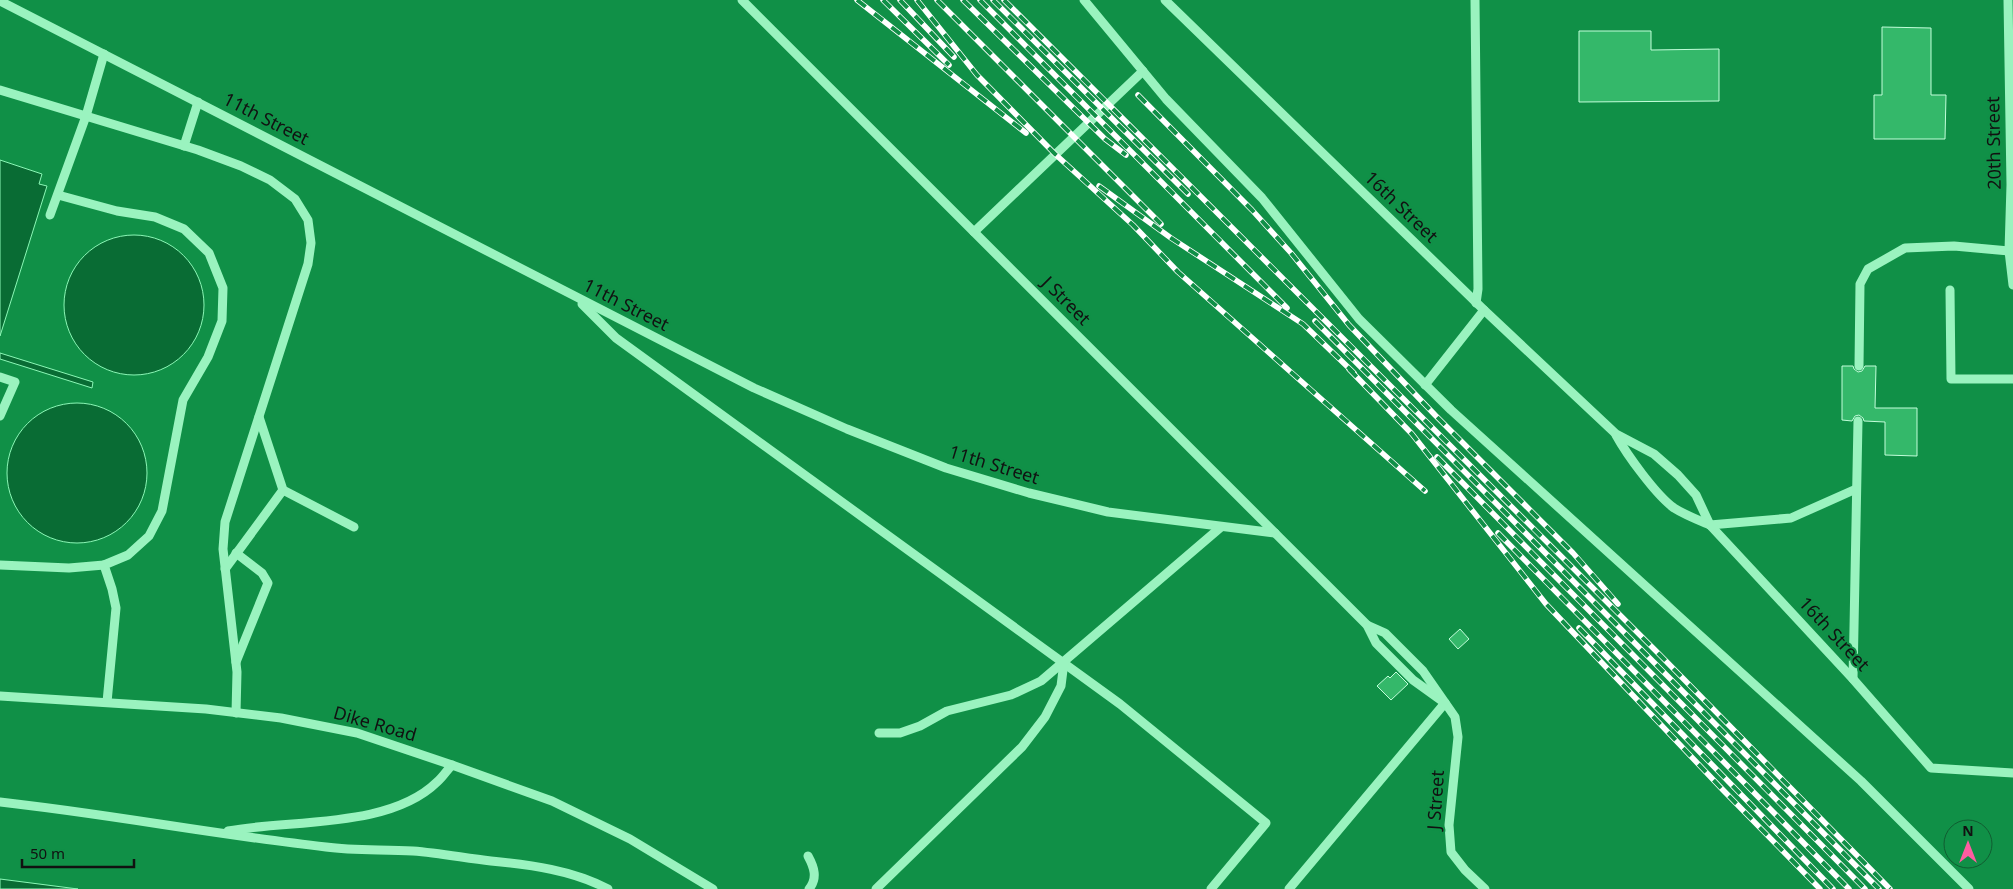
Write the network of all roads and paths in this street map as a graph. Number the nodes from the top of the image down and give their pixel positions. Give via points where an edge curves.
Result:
1 (742, 0) edge
2 (1084, 0) edge
3 (1165, 0) edge
4 (1475, 0) edge
5 (2008, 0) edge
6 (0, 1) edge
7 (104, 54) junction
8 (1143, 71) junction
9 (0, 90) edge
10 (198, 102) junction
11 (86, 116) junction
12 (184, 146) junction
13 (58, 195) junction
14 (50, 215) dead end
15 (974, 232) junction
16 (2009, 251) junction
17 (2013, 285) edge
18 (1950, 290) dead end
19 (576, 297) junction
20 (1476, 303) junction
21 (1484, 310) junction
22 (1859, 366) dead end
23 (0, 377) edge
24 (2013, 379) edge
25 (1425, 385) junction
26 (0, 416) edge
27 (259, 417) junction
28 (1858, 421) dead end
29 (1616, 434) junction
30 (1856, 489) junction
31 (283, 490) junction
32 (1710, 525) junction
33 (1221, 526) junction
34 (354, 527) dead end
35 (1275, 533) junction
36 (236, 553) junction
37 (0, 565) edge
38 (104, 566) junction
39 (225, 569) junction
40 (1367, 625) junction
41 (1064, 662) junction
42 (236, 664) junction
43 (1853, 679) junction
44 (0, 696) edge
45 (107, 702) junction
46 (1445, 703) junction
47 (236, 713) junction
48 (879, 733) dead end
49 (452, 764) junction
50 (2013, 772) edge
51 (0, 802) edge
52 (221, 833) junction
53 (808, 856) dead end
54 (608, 889) edge
55 (713, 889) edge
56 (809, 889) edge
57 (876, 889) edge
58 (1211, 889) edge
59 (1290, 889) edge
60 (1485, 889) edge
61 (1969, 889) edge

1 - 15 lane, J Street
2 - 8 lane
3 - 20 lane, 16th Street
4 - 20 lane
5 - 16 lane, 20th Street
6 - 7 lane, 11th Street
7 - 10 lane, 11th Street
7 - 11 lane
8 - 15 lane
8 - 25 lane via 1262,198 1359,319
9 - 11 lane
10 - 12 lane
10 - 19 lane, 11th Street
11 - 12 lane
11 - 13 lane
12 - 27 lane via 270,180 295,199 308,220 311,243 308,264
13 - 14 lane
13 - 38 lane via 117,211 155,217 184,229 210,253 222,288 222,321 208,357 183,400 162,511 149,536 128,555
15 - 35 lane, J Street
16 - 17 lane, 20th Street
16 - 22 lane via 1954,246 1905,248 1868,268 1860,284
18 - 24 lane via 1951,379
19 - 33 lane, 11th Street via 763,392 946,468 1028,493 1108,512
19 - 41 lane via 616,338
20 - 21 lane, 16th Street
21 - 25 lane
21 - 29 lane, 16th Street
23 - 26 lane via 15,382
25 - 61 lane via 1861,781
27 - 31 lane
27 - 39 lane via 225,522 222,549
28 - 30 lane
29 - 32 lane, 16th Street via 1626,453 1674,508
29 - 32 lane, 16th Street via 1654,454 1678,475 1696,495
30 - 32 lane via 1791,518
30 - 43 lane
31 - 34 lane
31 - 36 lane
32 - 43 lane, 16th Street
33 - 35 lane, 11th Street
33 - 41 lane
35 - 40 lane, J Street
36 - 39 lane
36 - 42 lane via 262,573 268,583
37 - 38 lane
38 - 45 lane via 116,608
39 - 42 lane
40 - 46 lane, J Street via 1376,643 1413,680
40 - 46 lane, J Street via 1384,632 1423,672
41 - 48 lane via 1041,682 1011,695 947,711 900,733
41 - 57 lane via 1061,686 1045,717 1022,747
41 - 58 lane via 1266,823
42 - 47 lane
43 - 50 lane, 16th Street via 1930,768
44 - 45 lane, Dike Road
45 - 47 lane, Dike Road
46 - 59 lane
46 - 60 lane, J Street via 1455,717 1458,737 1448,825 1451,852
47 - 49 lane, Dike Road via 357,733
49 - 52 lane via 419,796 399,805 335,820
49 - 55 lane, Dike Road via 552,802 612,830
51 - 52 lane
52 - 54 lane via 327,848 412,851 526,864 559,870
53 - 56 lane via 815,870

